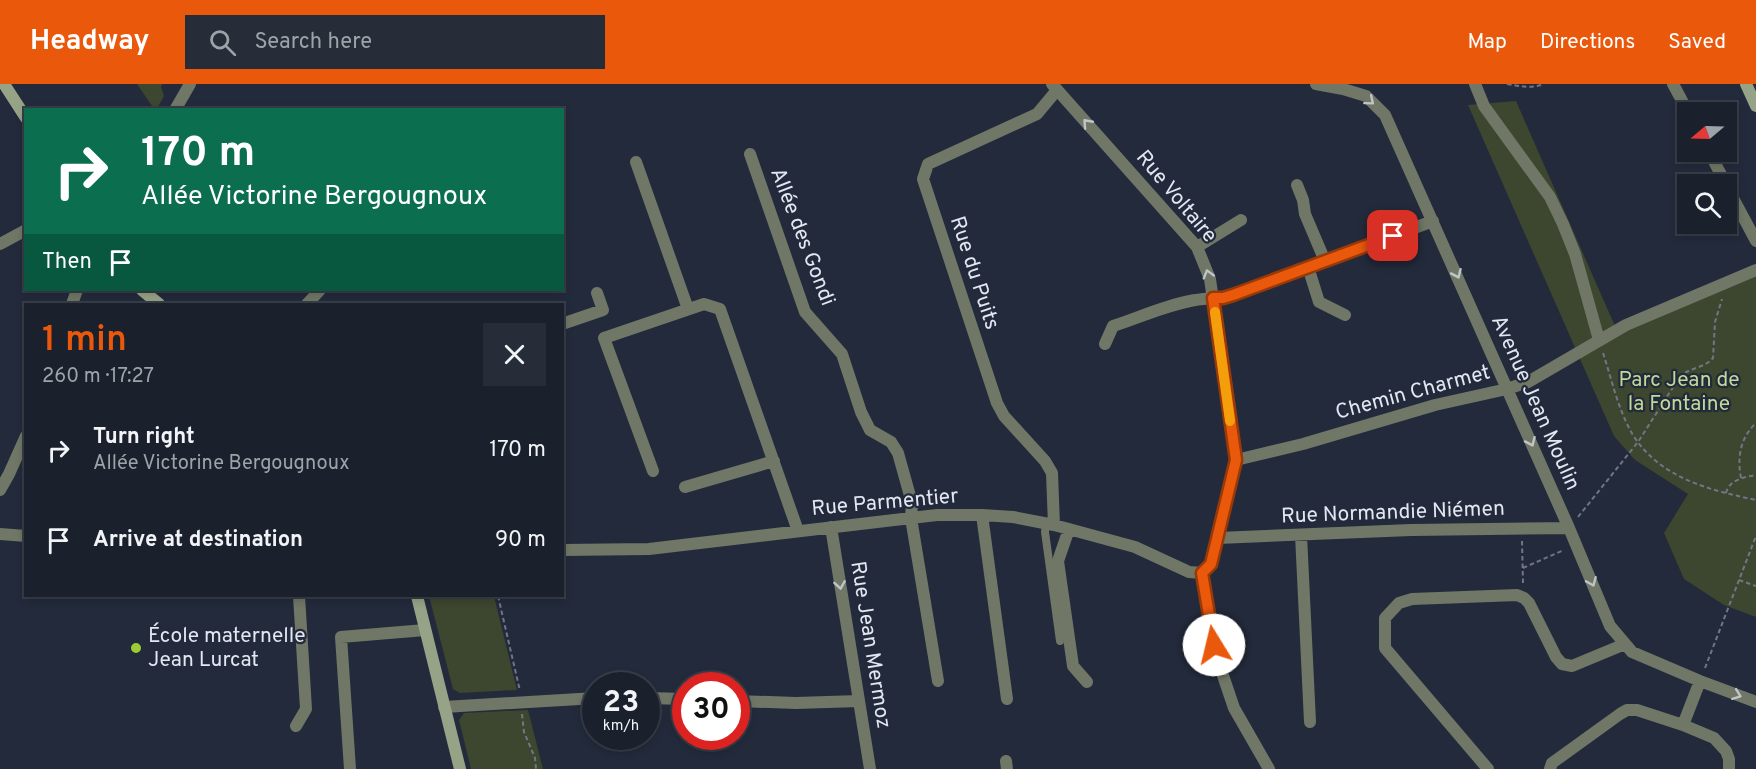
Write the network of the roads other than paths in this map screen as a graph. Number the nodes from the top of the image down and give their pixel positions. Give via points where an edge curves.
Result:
1 (189, 84) edge
2 (1316, 84) edge
3 (1475, 84) edge
4 (1673, 84) edge
5 (1746, 84) edge
6 (1054, 87) edge
7 (4, 89) edge
8 (1683, 102) edge
9 (1756, 106) edge
10 (176, 108) edge
11 (24, 115) edge
12 (750, 154) dead end
13 (636, 162) dead end
14 (1297, 184) dead end
15 (1737, 206) edge
16 (1240, 220) dead end
17 (1433, 221) junction
18 (24, 231) edge
19 (1756, 241) edge
20 (0, 244) edge
21 (1197, 247) junction
22 (1325, 261) junction
23 (1308, 267) junction
24 (1756, 270) edge
25 (143, 291) edge
26 (319, 291) edge
27 (597, 293) dead end
28 (1213, 298) junction
29 (158, 303) edge
30 (308, 303) edge
31 (688, 309) junction
32 (1344, 315) dead end
33 (564, 323) edge
34 (1599, 340) junction
35 (1105, 344) dead end
36 (1507, 389) junction
37 (24, 440) edge
38 (1236, 460) junction
39 (774, 461) junction
40 (653, 471) dead end
41 (685, 487) dead end
42 (0, 490) edge
43 (982, 515) junction
44 (911, 518) junction
45 (1050, 524) junction
46 (831, 527) junction
47 (1569, 528) junction
48 (1069, 529) junction
49 (798, 531) junction
50 (0, 534) edge
51 (1301, 535) junction
52 (24, 536) edge
53 (1218, 538) junction
54 (564, 550) edge
55 (1202, 573) junction
56 (298, 597) edge
57 (417, 597) edge
58 (425, 630) junction
59 (1059, 641) dead end
60 (1625, 644) junction
61 (938, 681) dead end
62 (1700, 681) junction
63 (1087, 682) dead end
64 (582, 699) edge
65 (1007, 699) dead end
66 (859, 700) junction
67 (750, 701) edge
68 (1756, 702) edge
69 (444, 707) junction
70 (1310, 722) dead end
71 (1683, 725) junction
72 (296, 726) dead end
73 (350, 769) edge
74 (460, 769) edge
75 (870, 769) edge
76 (1269, 769) edge
77 (1488, 769) edge
78 (1550, 769) edge
79 (1729, 769) edge

1 - 10 street
2 -> 17 street, Avenue Jean Moulin via 1366,96 1385,115
3 - 34 street via 1484,106 1550,197 1579,266
4 - 8 street
5 - 9 street
21 -> 6 street, Rue Voltaire
6 - 45 street, Rue du Puits via 1037,114 928,164 923,179 997,403 1052,473
7 - 11 street
12 - 44 street, Allée des Gondi via 805,312 842,354 870,430 891,442 898,453 912,503
13 - 31 street
14 - 22 street
15 - 19 street
16 - 21 street
17 - 22 street
17 -> 36 street, Avenue Jean Moulin
18 - 20 street
28 -> 21 street, Rue Voltaire
22 - 23 street
23 - 28 street via 1233,295
23 - 32 street via 1319,303
24 - 34 street, Chemin Charmet
25 - 29 street
26 - 30 street
27 - 33 street via 603,310
28 - 35 street via 1190,301 1113,326
28 - 38 street, Rue Voltaire
31 - 39 street via 704,304 720,309
31 - 40 street via 604,338
34 - 36 street, Chemin Charmet via 1533,379
36 - 38 street, Chemin Charmet
36 -> 47 street, Avenue Jean Moulin
37 - 42 street
38 - 53 street, Rue Voltaire
39 - 41 street
39 - 49 street
43 - 44 street, Rue Parmentier
43 - 45 street, Rue Parmentier
43 - 65 street
44 - 46 street, Rue Parmentier
44 - 61 street, Allée des Gondi
45 - 48 street, Rue Parmentier
45 - 59 lane via 1045,532
46 - 49 street, Rue Parmentier
46 -> 66 street, Rue Jean Mermoz
47 - 51 street, Rue Normandie Niémen
47 -> 60 street, Avenue Jean Moulin via 1610,626
48 - 55 street, Rue Parmentier via 1135,547 1189,572
48 - 63 street via 1058,561 1073,666
49 - 54 street, Rue Parmentier via 649,549
50 - 52 street
51 - 53 street, Rue Normandie Niémen
51 - 70 street
53 - 55 street, Rue Voltaire via 1211,564
55 - 76 street via 1214,645 1234,708
56 - 72 street via 306,709
57 - 58 street
58 - 69 street
58 - 73 street via 341,637
60 - 62 street, Avenue Jean Moulin via 1632,652
60 - 77 street via 1572,666 1562,664 1556,657 1529,603 1518,595 1412,599 1399,603 1385,618 1385,648
62 -> 68 street, Avenue Jean Moulin
62 - 71 street
64 - 69 street
66 - 67 street
66 - 75 street, Rue Jean Mermoz
69 - 74 street
71 - 78 street via 1627,710 1552,763
71 - 79 street via 1714,738 1726,751

